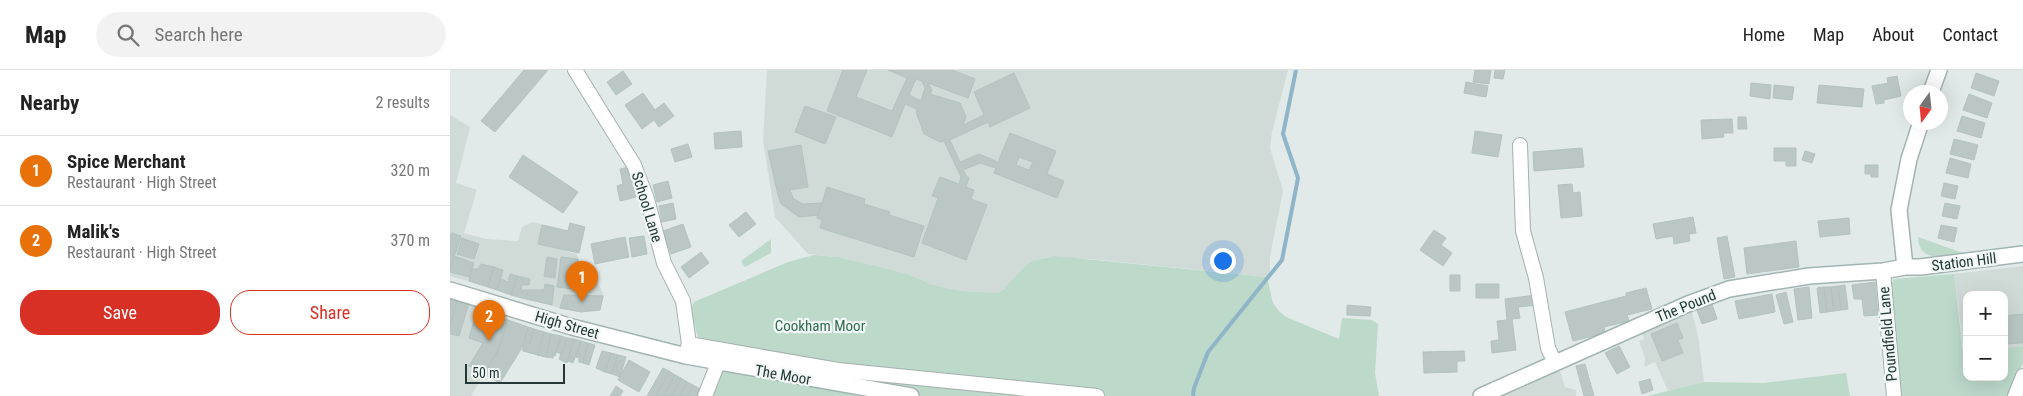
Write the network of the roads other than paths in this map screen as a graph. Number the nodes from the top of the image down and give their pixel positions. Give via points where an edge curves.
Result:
1 (575, 70) edge
2 (1940, 70) edge
3 (1935, 85) edge
4 (1918, 130) edge
5 (1520, 145) dead end
6 (2023, 254) edge
7 (1905, 267) junction
8 (1883, 271) junction
9 (450, 290) edge
10 (687, 350) junction
11 (718, 363) junction
12 (1555, 364) junction
13 (2023, 376) edge
14 (705, 396) edge
15 (911, 396) edge
16 (1097, 396) edge
17 (1481, 396) edge
18 (1894, 396) edge
19 (2015, 396) edge

1 - 10 street, School Lane via 634,164 664,263 683,301
2 - 3 main road
4 - 7 main road via 1899,210
5 - 12 street via 1524,231 1548,348
6 - 7 main road, Station Hill
7 - 8 main road, The Pound
8 - 12 main road, The Pound via 1809,276 1729,289
8 - 18 street, Poundfield Lane
9 - 10 main road, High Street via 572,327
10 - 11 main road, The Moor
10 - 16 street via 838,370
11 - 14 street
11 - 15 main road, The Moor
12 - 17 main road, The Pound
13 - 19 street

